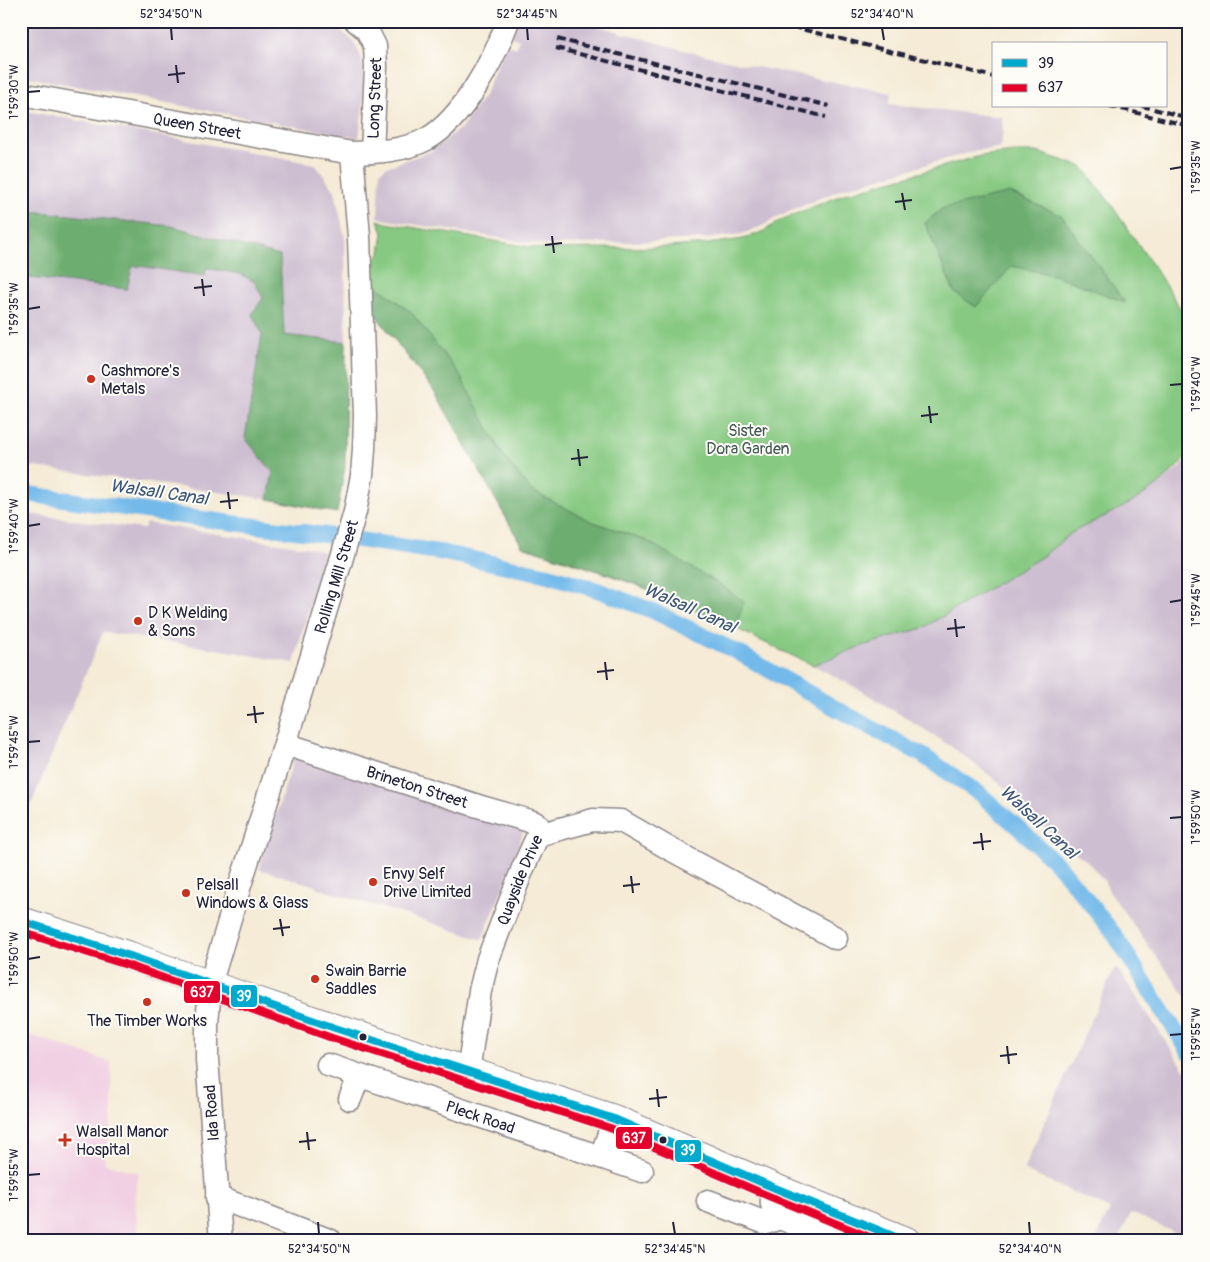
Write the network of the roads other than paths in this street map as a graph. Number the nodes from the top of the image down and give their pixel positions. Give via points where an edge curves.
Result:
1 (356, 21) edge
2 (508, 21) edge
3 (21, 94) edge
4 (362, 153) junction
5 (285, 744) junction
6 (538, 835) junction
7 (21, 921) edge
8 (836, 938) dead end
9 (210, 986) junction
10 (328, 1065) dead end
11 (468, 1072) junction
12 (359, 1076) junction
13 (350, 1098) dead end
14 (614, 1119) junction
15 (601, 1157) junction
16 (642, 1171) dead end
17 (775, 1188) junction
18 (217, 1197) junction
19 (708, 1201) dead end
20 (780, 1218) junction
21 (876, 1235) edge
22 (221, 1241) edge
23 (331, 1241) edge
24 (837, 1241) edge
25 (906, 1241) edge

1 - 4 street, Long Street via 367,30 375,46 376,67
2 - 4 street, Queen Street via 473,92 450,121 418,142
3 - 4 street, Queen Street
4 - 5 street, Rolling Mill Street via 359,237 365,431 362,474 355,512
5 - 6 street, Brineton Street via 533,822 540,829
5 - 9 street, Rolling Mill Street
6 - 8 street, Quayside Drive via 593,820 621,821
6 - 11 street, Quayside Drive via 488,960 480,990
7 - 9 highway
9 - 11 highway
9 - 18 street, Ida Road via 207,1059
10 - 12 street, Pleck Road
11 - 14 highway
12 - 13 street
12 - 15 street, Pleck Road
14 - 15 street
14 - 17 highway
15 - 16 street, Pleck Road
17 - 20 street via 772,1204
17 - 21 highway
18 - 22 street, Ida Road
18 - 23 street
19 - 20 street via 766,1223
20 - 24 street
21 - 25 highway

